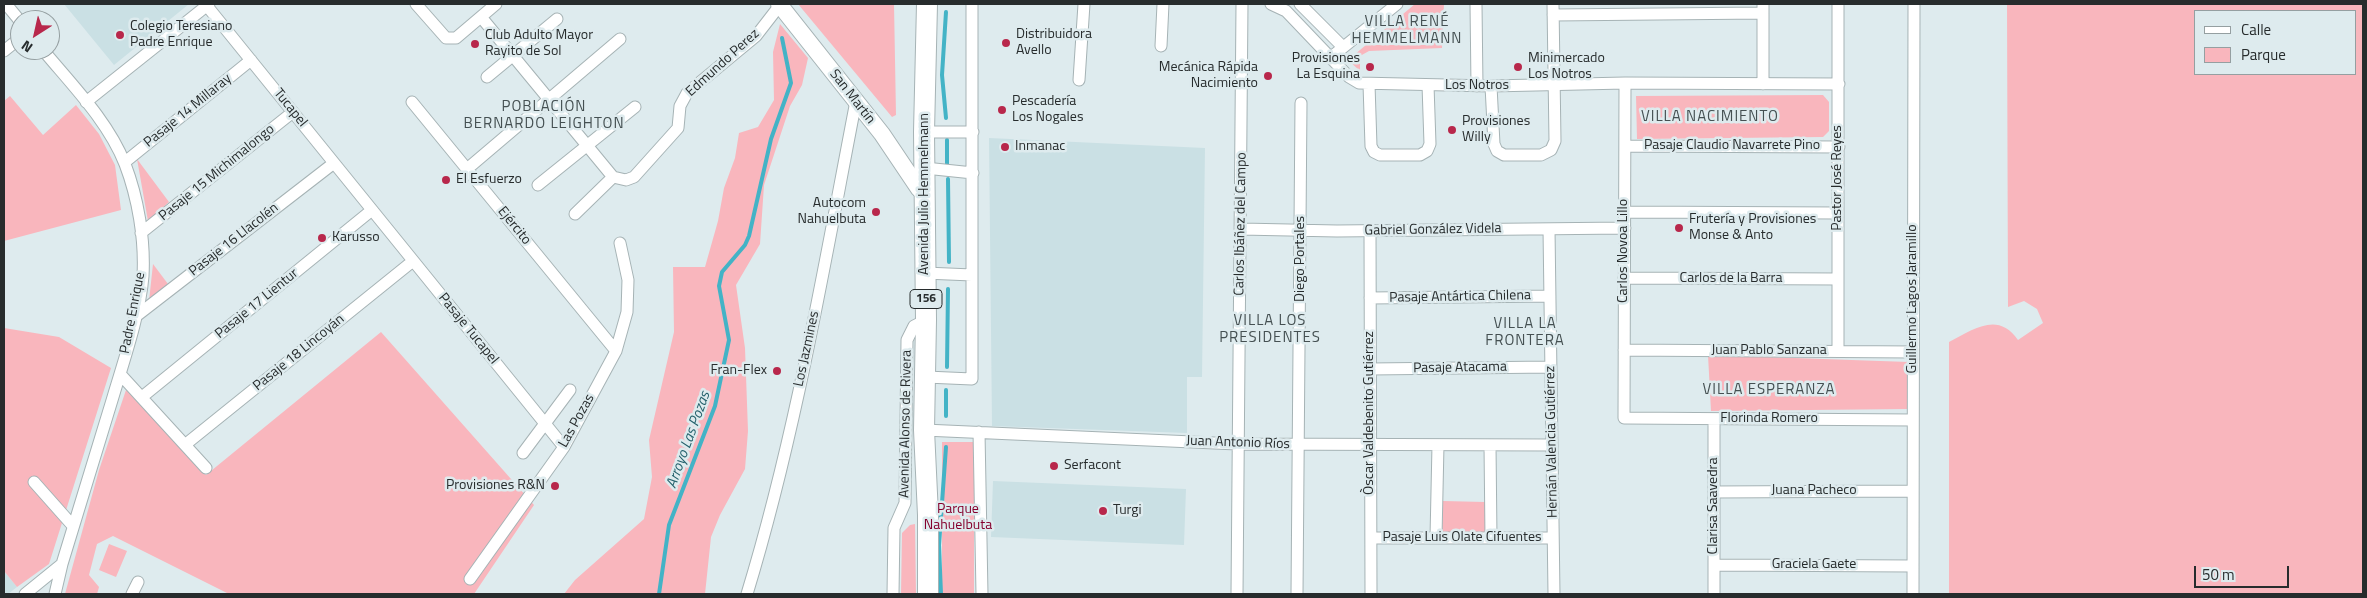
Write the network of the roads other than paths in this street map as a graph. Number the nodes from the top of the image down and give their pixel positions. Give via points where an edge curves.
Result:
1 (416, 4) edge
2 (496, 4) edge
3 (779, 4) edge
4 (927, 4) edge
5 (972, 4) edge
6 (1084, 4) edge
7 (1163, 4) edge
8 (1242, 4) edge
9 (1266, 4) edge
10 (1271, 4) edge
11 (1275, 4) edge
12 (1300, 4) edge
13 (1397, 4) edge
14 (1476, 4) edge
15 (1838, 4) edge
16 (1914, 4) edge
17 (208, 5) edge
18 (1763, 8) edge
19 (1553, 10) edge
20 (481, 17) junction
21 (557, 19) dead end
22 (620, 38) dead end
23 (1161, 46) dead end
24 (1343, 47) junction
25 (513, 55) junction
26 (1330, 58) junction
27 (51, 60) edge
28 (251, 60) junction
29 (487, 78) dead end
30 (1079, 80) dead end
31 (1625, 83) junction
32 (1369, 84) junction
33 (1763, 84) junction
34 (1839, 84) junction
35 (1428, 85) junction
36 (1477, 86) junction
37 (1490, 86) junction
38 (1555, 86) junction
39 (549, 99) junction
40 (856, 101) junction
41 (86, 102) junction
42 (412, 102) dead end
43 (1301, 103) dead end
44 (635, 107) dead end
45 (293, 112) junction
46 (924, 132) junction
47 (973, 132) junction
48 (587, 145) junction
49 (1625, 146) junction
50 (1838, 147) junction
51 (125, 162) junction
52 (334, 162) junction
53 (925, 168) junction
54 (467, 169) junction
55 (973, 173) junction
56 (614, 177) junction
57 (538, 185) dead end
58 (924, 190) junction
59 (372, 210) junction
60 (1625, 212) junction
61 (1838, 213) junction
62 (575, 214) dead end
63 (1624, 228) junction
64 (1241, 229) junction
65 (1301, 229) junction
66 (1548, 229) junction
67 (1370, 231) junction
68 (141, 233) junction
69 (620, 243) dead end
70 (413, 261) junction
71 (925, 273) junction
72 (972, 275) junction
73 (1624, 278) junction
74 (1838, 279) junction
75 (1550, 296) junction
76 (1370, 298) junction
77 (135, 317) junction
78 (926, 320) junction
79 (1624, 350) junction
80 (616, 351) junction
81 (1838, 351) junction
82 (1913, 352) junction
83 (1551, 367) junction
84 (1370, 369) junction
85 (120, 374) junction
86 (926, 377) junction
87 (570, 390) dead end
88 (142, 398) junction
89 (1624, 418) joint
90 (1714, 419) junction
91 (1913, 420) junction
92 (545, 424) junction
93 (924, 430) junction
94 (979, 432) junction
95 (186, 444) junction
96 (1237, 444) junction
97 (1299, 445) junction
98 (1438, 445) junction
99 (1490, 445) junction
100 (1552, 445) junction
101 (1371, 446) junction
102 (564, 447) junction
103 (523, 453) dead end
104 (206, 468) dead end
105 (34, 482) dead end
106 (1913, 491) junction
107 (1714, 492) junction
108 (74, 526) junction
109 (1436, 537) junction
110 (1371, 538) junction
111 (1491, 538) junction
112 (1553, 538) junction
113 (62, 564) junction
114 (1714, 565) junction
115 (1913, 566) junction
116 (470, 578) dead end
117 (138, 582) dead end
118 (25, 594) edge
119 (55, 594) edge
120 (132, 594) edge
121 (747, 594) edge
122 (893, 594) edge
123 (928, 594) edge
124 (982, 594) edge
125 (1237, 594) edge
126 (1297, 594) edge
127 (1371, 594) edge
128 (1554, 594) edge
129 (1714, 594) edge
130 (1913, 594) edge

1 - 20 street via 450,39 456,38
2 - 20 street
3 - 40 street, San Martín
3 - 56 street, Edmundo Perez via 756,36 687,93 680,106 678,128 634,177 626,180
4 - 46 highway, Avenida Julio Hemmelmann / 156
5 - 47 street
6 - 30 street
7 - 23 street
8 - 64 street, Carlos Ibáñez del Campo
9 - 10 street
10 - 11 street
10 - 26 street, Los Notros via 1286,12
12 - 24 street
13 - 24 street
14 - 36 street
15 - 34 street, Pastor José Reyes
16 - 82 street, Guillermo Lagos Jaramillo
17 - 28 street, Tucapel
17 - 41 street
18 - 19 street
18 - 33 street
19 - 38 street
20 - 25 street
21 - 25 street
22 - 39 street
24 - 26 street
25 - 29 street
25 - 39 street
26 - 32 street, Los Notros via 1354,81
27 - 41 street, Padre Enrique
28 - 45 street, Tucapel
28 - 51 street, Pasaje 14 Millaray
31 - 33 street, Los Notros
31 - 38 street, Los Notros
31 - 49 street, Carlos Novoa Lillo
32 - 35 street, Los Notros
32 - 35 street via 1371,146 1380,155 1420,155 1427,151 1430,144
33 - 34 street, Los Notros
34 - 50 street, Pastor José Reyes
35 - 36 street, Los Notros
36 - 37 street, Los Notros
37 - 38 street, Los Notros
37 - 38 street via 1494,144 1504,155 1541,155 1551,150 1555,141
39 - 48 street
39 - 54 street
40 - 58 street, San Martín via 919,189
40 - 121 street, Los Jazmines via 805,361 767,530
41 - 51 street, Padre Enrique via 108,131
42 - 54 street, Ejército
43 - 65 street, Diego Portales
44 - 48 street
45 - 52 street, Tucapel
45 - 68 street, Pasaje 15 Michimalongo
46 - 47 street
46 - 53 highway, Avenida Julio Hemmelmann / 156
47 - 55 street
48 - 56 street
48 - 57 street
49 - 50 street, Pasaje Claudio Navarrete Pino
49 - 60 street, Carlos Novoa Lillo
50 - 61 street, Pastor José Reyes
51 - 68 street, Padre Enrique via 136,196
52 - 59 street, Tucapel
52 - 77 street, Pasaje 16 Llacolén
53 - 55 street
53 - 58 highway, Avenida Julio Hemmelmann / 156
54 - 80 street, Ejército
55 - 72 street
56 - 62 street
58 - 71 highway, Avenida Julio Hemmelmann / 156
59 - 70 street, Pasaje Tucapel
59 - 88 street, Pasaje 17 Lientur
60 - 61 street
60 - 63 street, Carlos Novoa Lillo
61 - 74 street, Pastor José Reyes
63 - 66 street, Gabriel González Videla
63 - 73 street, Carlos Novoa Lillo
64 - 65 street, Gabriel González Videla
64 - 96 street, Carlos Ibáñez del Campo
65 - 67 street, Gabriel González Videla
65 - 97 street, Diego Portales
66 - 67 street, Gabriel González Videla
66 - 75 street, Hernán Valencia Gutiérrez
67 - 76 street, Òscar Valdebenito Gutiérrez
68 - 77 street, Padre Enrique via 143,276
69 - 80 street, Las Pozas via 628,280 627,312
70 - 92 street, Pasaje Tucapel
70 - 95 street, Pasaje 18 Lincoyán
71 - 72 street
71 - 78 highway, Avenida Julio Hemmelmann / 156
72 - 86 street via 972,379
73 - 74 street, Carlos de la Barra
73 - 79 street, Carlos Novoa Lillo
74 - 81 street, Pastor José Reyes
75 - 76 street, Pasaje Antártica Chilena
75 - 83 street, Hernán Valencia Gutiérrez
76 - 84 street, Òscar Valdebenito Gutiérrez
77 - 85 street, Padre Enrique
78 - 86 highway, Avenida Julio Hemmelmann / 156
78 - 122 street, Avenida Alonso de Rivera via 914,326 907,340 906,504 894,528
79 - 81 street, Juan Pablo Sanzana
79 - 89 street, Carlos Novoa Lillo
80 - 102 street, Las Pozas
81 - 82 street, Juan Pablo Sanzana
82 - 91 street, Guillermo Lagos Jaramillo
83 - 84 street, Pasaje Atacama
83 - 100 street, Hernán Valencia Gutiérrez
84 - 101 street, Òscar Valdebenito Gutiérrez
85 - 88 street
85 - 108 street, Padre Enrique
86 - 93 highway, Avenida Julio Hemmelmann / 156
87 - 92 street
88 - 95 street
89 - 90 street, Florinda Romero
90 - 91 street, Florinda Romero
90 - 107 street, Clarisa Saavedra
91 - 106 street, Guillermo Lagos Jaramillo
92 - 102 street, Pasaje Tucapel
92 - 103 street
93 - 94 street, Juan Antonio Ríos
93 - 123 highway, Avenida Julio Hemmelmann / 156
94 - 96 street, Juan Antonio Ríos
94 - 124 street
95 - 104 street
96 - 97 street, Juan Antonio Ríos
96 - 125 street, Carlos Ibáñez del Campo
97 - 101 street, Juan Antonio Ríos
97 - 126 street, Diego Portales
98 - 99 street, Juan Antonio Ríos
98 - 101 street, Juan Antonio Ríos
98 - 109 street
99 - 100 street, Juan Antonio Ríos
99 - 111 street
100 - 112 street, Hernán Valencia Gutiérrez
101 - 110 street, Òscar Valdebenito Gutiérrez
102 - 116 street, Las Pozas
105 - 108 street
106 - 107 street, Juana Pacheco
106 - 115 street, Guillermo Lagos Jaramillo
107 - 114 street, Clarisa Saavedra
108 - 113 street, Padre Enrique
109 - 110 street, Pasaje Luis Olate Cifuentes
109 - 111 street, Pasaje Luis Olate Cifuentes
110 - 127 street, Òscar Valdebenito Gutiérrez
111 - 112 street, Pasaje Luis Olate Cifuentes
112 - 128 street, Hernán Valencia Gutiérrez
113 - 118 street
113 - 119 street, Padre Enrique
114 - 115 street, Graciela Gaete
114 - 129 street, Clarisa Saavedra
115 - 130 street, Guillermo Lagos Jaramillo
117 - 120 street

